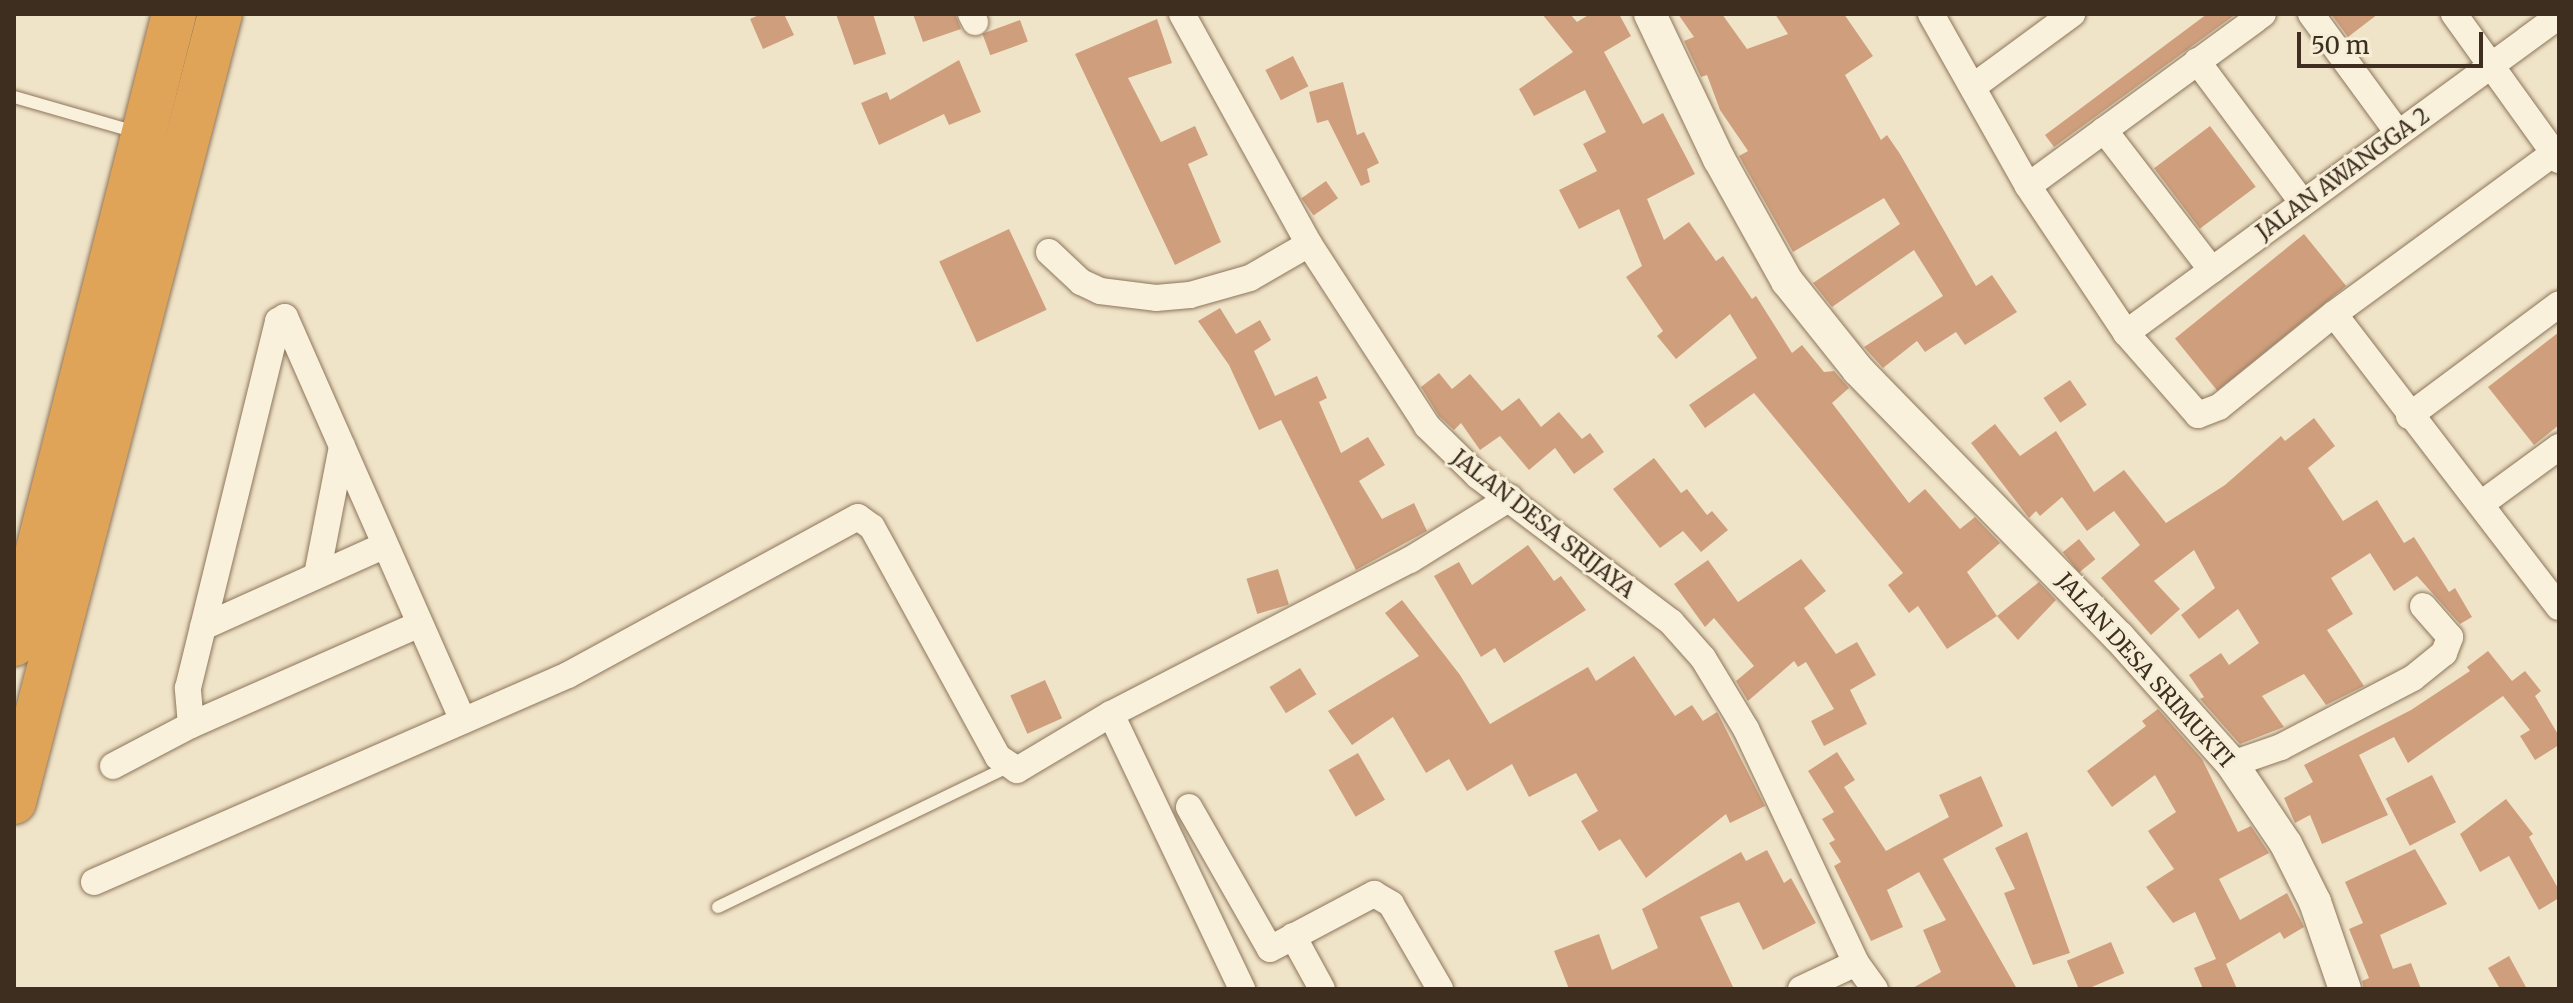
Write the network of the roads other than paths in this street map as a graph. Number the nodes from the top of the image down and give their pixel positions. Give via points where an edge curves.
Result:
1 (174, 14) edge
2 (220, 14) edge
3 (1650, 14) edge
4 (1931, 14) edge
5 (2072, 14) edge
6 (2263, 14) edge
7 (2311, 14) edge
8 (2454, 14) edge
9 (1185, 15) edge
10 (2559, 16) edge
11 (2197, 61) junction
12 (2491, 66) junction
13 (1974, 86) junction
14 (14, 97) edge
15 (2104, 130) junction
16 (2398, 133) junction
17 (143, 134) junction
18 (2556, 156) edge
19 (2028, 186) junction
20 (2303, 203) junction
21 (1309, 244) junction
22 (1049, 252) dead end
23 (2212, 270) junction
24 (2559, 304) edge
25 (2334, 314) junction
26 (2126, 333) junction
27 (2409, 416) junction
28 (342, 446) junction
29 (2559, 447) edge
30 (1510, 498) junction
31 (2481, 504) junction
32 (383, 546) junction
33 (317, 575) junction
34 (2557, 600) edge
35 (2423, 606) dead end
36 (418, 625) junction
37 (203, 627) junction
38 (14, 644) edge
39 (1111, 714) junction
40 (463, 721) junction
41 (191, 725) junction
42 (2232, 764) junction
43 (113, 766) dead end
44 (1007, 767) junction
45 (14, 802) edge
46 (1189, 807) dead end
47 (94, 882) dead end
48 (718, 907) dead end
49 (1293, 936) junction
50 (1856, 963) junction
51 (1242, 989) edge
52 (1322, 989) edge
53 (1440, 989) edge
54 (1801, 989) edge
55 (1875, 989) edge
56 (2345, 989) edge

1 - 17 highway
2 - 45 highway
3 - 42 street, JALAN DESA SRIMUKTI via 1719,159 1787,281 1858,370 2119,637
4 - 13 street
5 - 13 street
6 - 11 street
7 - 16 street
8 - 12 street
9 - 21 street, JALAN DESA SRIJAYA
10 - 12 street, JALAN AWANGGA 2
11 - 15 street
11 - 20 street
12 - 16 street, JALAN AWANGGA 2
12 - 18 street
13 - 19 street
14 - 17 lane
15 - 19 street
15 - 23 street
16 - 20 street, JALAN AWANGGA 2
17 - 38 highway
18 - 25 street
19 - 26 street
20 - 23 street, JALAN AWANGGA 2
21 - 22 street via 1250,278 1156,298 1100,291 1081,282
21 - 30 street, JALAN DESA SRIJAYA via 1427,426 1448,451
23 - 26 street, JALAN AWANGGA 2
24 - 27 street
25 - 26 street via 2204,416 2189,409
25 - 27 street
27 - 31 street
28 - 32 street
28 - 33 street
28 - 37 street via 292,322 281,318
29 - 31 street
30 - 39 street via 1410,560
30 - 50 street, JALAN DESA SRIJAYA via 1671,622 1703,658 1746,729
31 - 34 street
32 - 33 street
32 - 36 street
33 - 37 street
35 - 42 street via 2450,637 2444,653 2424,670 2281,747
36 - 40 street
36 - 41 street
37 - 41 street via 187,696
39 - 44 street via 1022,769
39 - 51 street
40 - 44 street via 568,675 858,517 872,527
40 - 47 street
41 - 43 street
42 - 56 street, JALAN DESA SRIMUKTI via 2286,844 2315,902
44 - 48 lane
46 - 49 street via 1270,949
49 - 52 street
49 - 53 street via 1374,894 1382,897
50 - 54 street
50 - 55 street, JALAN DESA SRIJAYA

